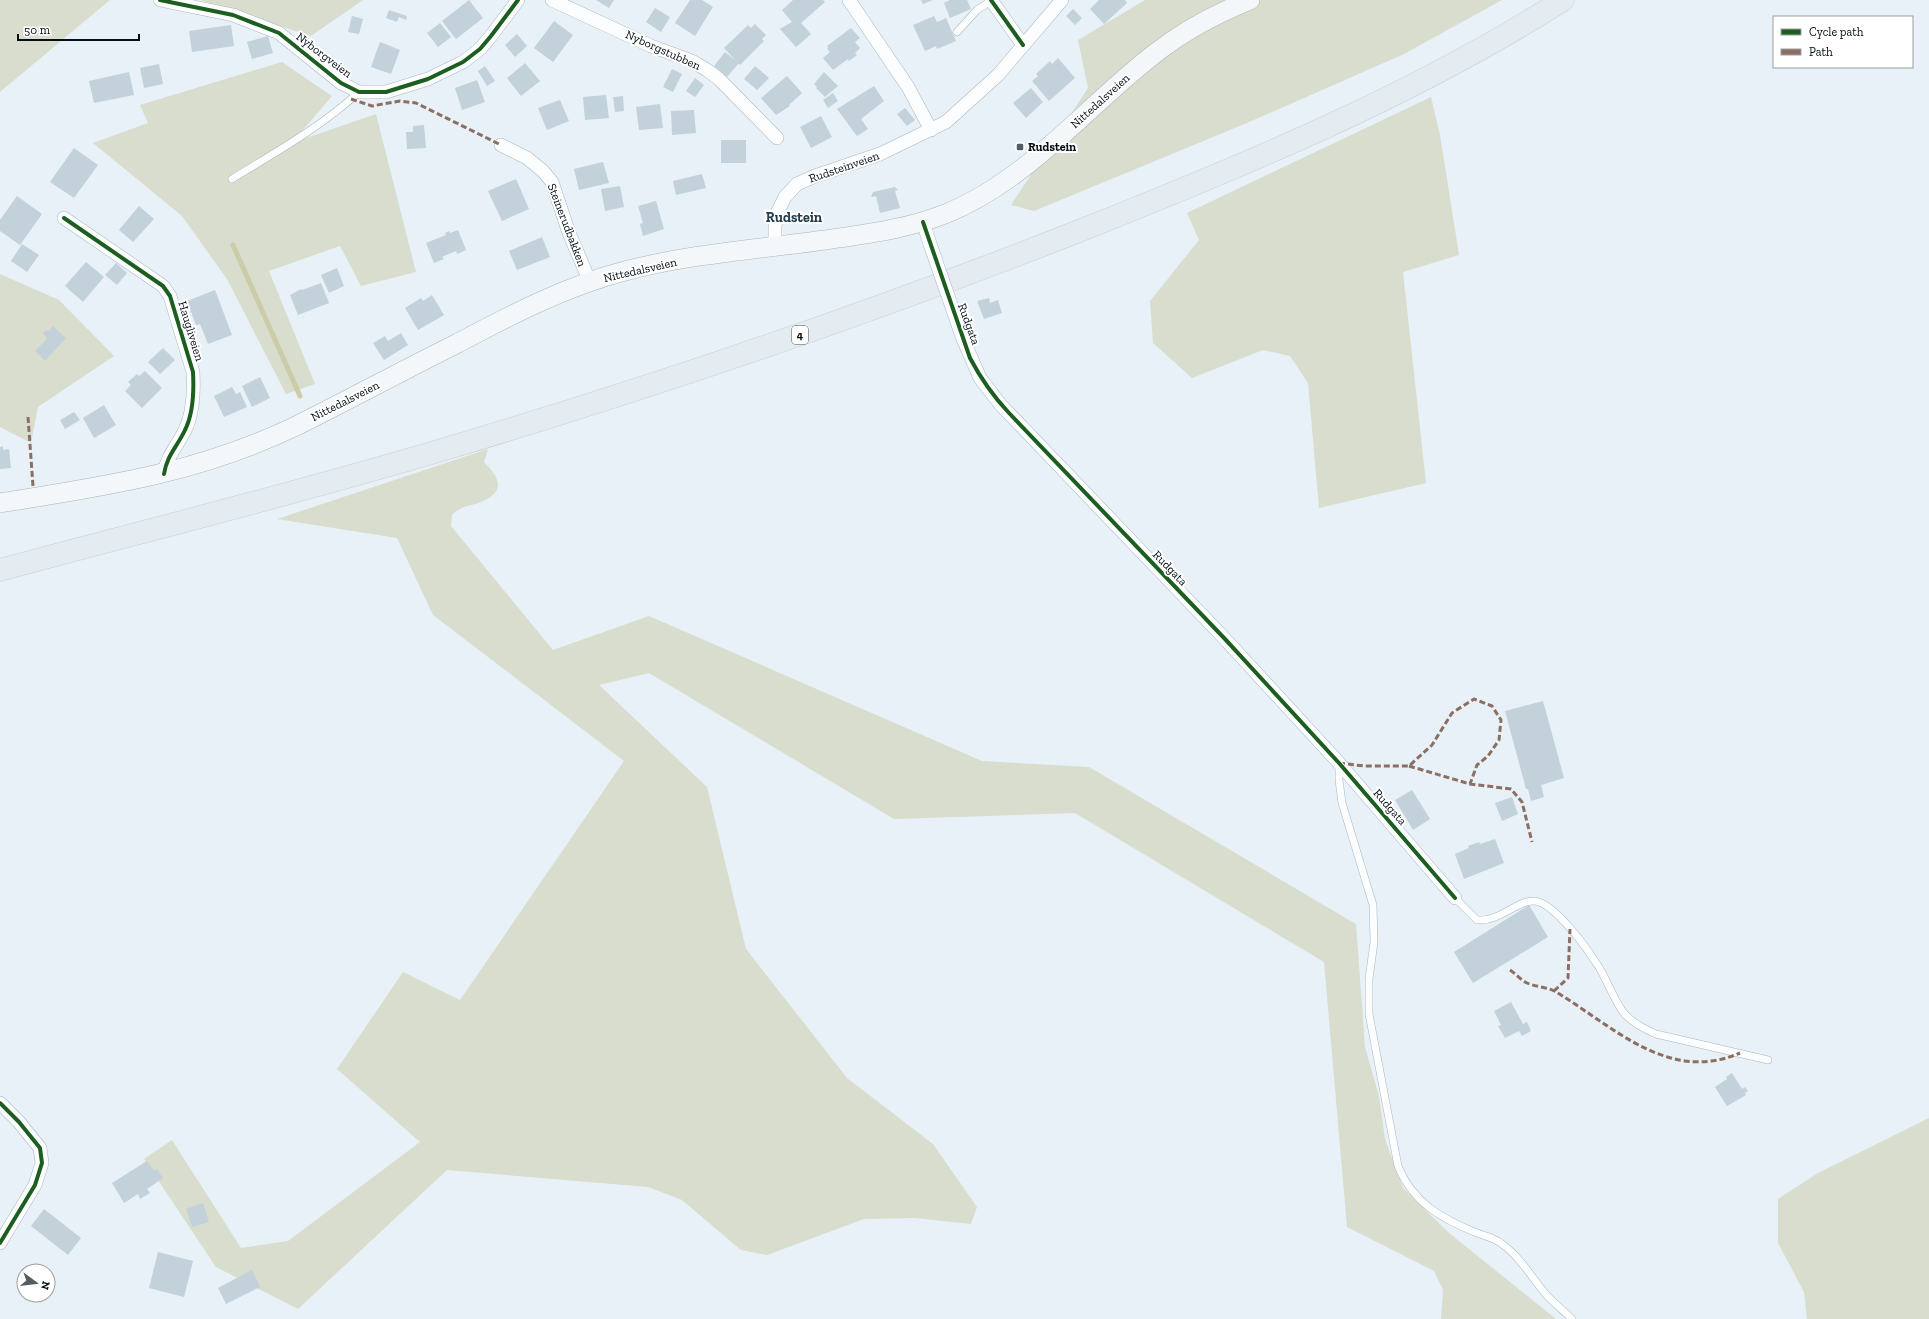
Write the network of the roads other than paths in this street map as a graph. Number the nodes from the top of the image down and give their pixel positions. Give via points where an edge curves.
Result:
1 (160, 0) edge
2 (518, 0) edge
3 (552, 0) edge
4 (849, 0) edge
5 (1062, 0) edge
6 (1250, 0) edge
7 (1537, 0) edge
8 (1563, 0) edge
9 (991, 1) edge
10 (957, 32) dead end
11 (1023, 45) junction
12 (360, 92) junction
13 (931, 130) junction
14 (777, 138) dead end
15 (501, 145) dead end
16 (232, 179) dead end
17 (64, 218) dead end
18 (923, 222) junction
19 (775, 247) junction
20 (590, 282) junction
21 (164, 474) junction
22 (0, 503) edge
23 (0, 555) edge
24 (0, 570) edge
25 (1339, 763) junction
26 (1454, 898) joint
27 (1768, 1060) dead end
28 (0, 1103) edge
29 (0, 1243) edge
30 (1572, 1319) edge

1 - 12 street, Nyborgveien via 233,15 279,33 341,83
2 - 12 street, Nyborgveien via 480,49 462,62 428,79 386,92
3 - 14 street, Nyborgstubben via 702,67 719,79
4 - 13 street via 908,87
5 - 11 street, Rudsteinveien
6 - 18 main road, Nittedalsveien via 1205,21 1153,55 1006,180 962,207
7 - 23 highway, 4 via 1447,52 1283,131 1040,231 815,314 670,365 437,437
8 - 24 highway, 4 via 1453,65 1302,138 1119,215 890,303 674,378 470,442
9 - 10 lane via 977,10
9 - 11 street
11 - 13 street, Rudsteinveien via 998,75 946,122
12 - 16 lane via 307,134
13 - 19 street, Rudsteinveien via 880,154 797,184 784,197 777,213
15 - 20 street, Steinerudbakken via 527,158 552,182 569,233
17 - 21 street, Haugliveien via 163,286 170,296 194,372 194,382 188,421 166,462
18 - 19 main road, Nittedalsveien
18 - 25 street, Rudgata, bridge via 963,339 980,378 1000,404 1225,639
19 - 20 main road, Nittedalsveien via 647,266
20 - 21 main road, Nittedalsveien via 502,319 269,439 208,462
21 - 22 main road, Nittedalsveien via 103,487
25 - 26 street, Rudgata
25 - 30 lane via 1342,803 1373,905 1374,942 1369,979 1369,1014 1398,1166 1419,1200 1461,1226 1501,1243 1510,1250 1545,1294
26 - 27 lane via 1477,920 1490,920 1527,902 1535,901 1542,904 1555,913 1585,947 1623,1012 1641,1027 1656,1034
28 - 29 street via 40,1148 42,1163 34,1185

